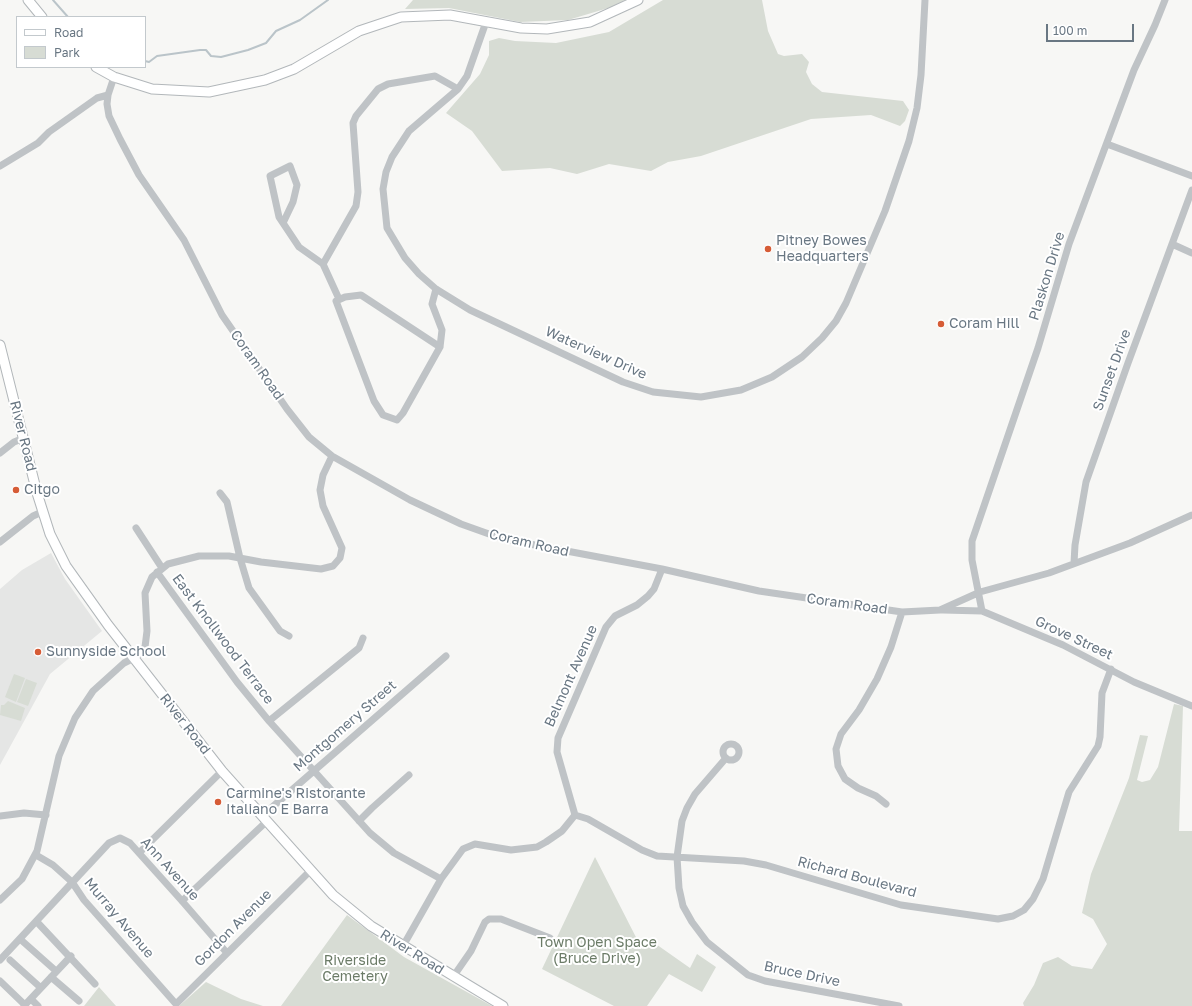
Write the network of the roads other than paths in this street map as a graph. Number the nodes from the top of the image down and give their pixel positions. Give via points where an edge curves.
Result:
1 (28, 0) edge
2 (638, 0) edge
3 (925, 0) edge
4 (1165, 0) edge
5 (41, 16) edge
6 (486, 22) junction
7 (98, 68) edge
8 (114, 77) junction
9 (458, 89) junction
10 (108, 94) junction
11 (1107, 144) junction
12 (0, 166) edge
13 (1192, 176) edge
14 (1192, 190) edge
15 (283, 223) junction
16 (1172, 244) junction
17 (1192, 253) edge
18 (323, 264) junction
19 (436, 289) junction
20 (339, 299) junction
21 (0, 345) edge
22 (440, 347) junction
23 (24, 438) junction
24 (0, 453) edge
25 (332, 456) junction
26 (220, 493) dead end
27 (42, 512) junction
28 (1192, 515) edge
29 (136, 528) dead end
30 (0, 542) edge
31 (240, 558) junction
32 (1074, 563) junction
33 (662, 569) junction
34 (159, 570) junction
35 (980, 592) junction
36 (940, 610) junction
37 (982, 611) junction
38 (902, 612) junction
39 (289, 636) dead end
40 (363, 638) dead end
41 (446, 656) dead end
42 (134, 658) junction
43 (1111, 669) junction
44 (1192, 706) edge
45 (269, 721) junction
46 (726, 758) dead end
47 (222, 771) junction
48 (313, 771) junction
49 (410, 775) dead end
50 (886, 804) dead end
51 (46, 815) junction
52 (575, 815) junction
53 (0, 816) edge
54 (264, 819) junction
55 (359, 822) junction
56 (139, 853) junction
57 (36, 855) junction
58 (677, 857) junction
59 (310, 872) junction
60 (441, 879) junction
61 (72, 882) junction
62 (0, 900) edge
63 (182, 901) junction
64 (37, 922) junction
65 (550, 938) dead end
66 (20, 939) junction
67 (403, 946) junction
68 (227, 953) junction
69 (70, 956) junction
70 (0, 960) edge
71 (10, 960) dead end
72 (56, 971) junction
73 (51, 977) junction
74 (454, 977) junction
75 (0, 981) edge
76 (95, 984) dead end
77 (41, 988) junction
78 (31, 999) junction
79 (79, 1001) dead end
80 (176, 1004) joint
81 (25, 1005) edge
82 (38, 1006) edge
83 (503, 1006) edge
84 (899, 1006) edge

1 - 5 main road
2 - 6 main road via 590,22 571,26 547,29 521,28
3 - 19 street, Waterview Drive via 917,108 909,141 885,211 836,321 802,357 772,376 741,390 701,397 653,392 623,382 470,310
4 - 11 street, Plaskon Drive via 1134,70
6 - 8 main road via 450,15 401,17 359,31 294,69 266,80 209,92 152,90
6 - 9 street, Waterview Drive via 467,76
7 - 8 main road
8 - 10 street, Coram Road
9 - 18 street via 435,76 388,84 378,89 356,116 353,123 358,192 356,206
9 - 19 street, Waterview Drive via 409,131 400,143 386,172 383,189 387,228 405,258
10 - 12 street via 97,98 49,132 38,143
10 - 25 street, Coram Road via 107,104 113,126 139,175 184,240 222,315 305,431
11 - 13 street
11 - 35 street, Plaskon Drive via 1069,244 1038,348 972,541 972,560
14 - 16 street, Sunset Drive
15 - 15 street via 293,202 297,185 290,166 270,176 279,217
15 - 18 street via 299,246
16 - 17 street
16 - 32 street, Sunset Drive via 1086,482
18 - 20 street
19 - 22 street via 432,304 442,330
20 - 22 street via 361,295
20 - 22 street via 336,301 374,400 383,415 397,420 403,413
21 - 23 main road, River Road
23 - 24 street
23 - 27 main road, River Road
25 - 31 street via 323,475 320,490 323,506 342,545 342,555 336,564 321,569
25 - 33 street, Coram Road via 434,512 480,532 511,541
26 - 31 street via 227,502
27 - 30 street
27 - 42 main road, River Road via 66,566
28 - 32 street, Coram Road via 1130,543
29 - 34 street, East Knollwood Terrace
31 - 34 street via 199,556 168,564
31 - 39 street via 250,588 280,631
32 - 35 street, Coram Road via 1050,573
33 - 38 street, Coram Road via 759,591
33 - 52 street, Belmont Avenue via 654,589 648,596 616,616 606,627 558,738 558,752
34 - 42 street via 149,581 145,593 145,647
34 - 45 street, East Knollwood Terrace via 237,682
35 - 36 street, Coram Road
35 - 37 street, Plaskon Drive
36 - 37 street, Grove Street
36 - 38 street, Coram Road
37 - 43 street, Grove Street via 1063,645
38 - 50 street via 877,679 841,734 836,749 838,766 845,779
40 - 45 street via 359,648
41 - 48 street, Montgomery Street
42 - 47 main road, River Road
42 - 51 street via 112,672 93,691 74,718 59,756
43 - 44 street, Grove Street via 1134,682
43 - 58 street, Richard Boulevard via 1102,693 1098,746 1070,792 1052,855 1040,886 1024,910 1013,916 998,918 901,905 766,865 744,861
45 - 48 street, East Knollwood Terrace
46 - 58 street, Bruce Drive via 695,794 687,808 682,821
47 - 54 main road, River Road
47 - 56 street
48 - 54 street, Montgomery Street
48 - 55 street, East Knollwood Terrace
49 - 55 street
51 - 53 street via 24,813
51 - 57 street
52 - 58 street, Richard Boulevard via 588,819 642,850 657,856
52 - 60 street via 553,838 537,847 511,850 480,844 470,845 458,854
54 - 59 main road, River Road
54 - 63 street, Montgomery Street
55 - 60 street, East Knollwood Terrace via 384,846
56 - 61 street, Ann Avenue via 126,840 116,839
56 - 63 street, Ann Avenue
57 - 61 street, Murray Avenue via 53,865
57 - 62 street via 22,879
58 - 84 street, Bruce Drive via 683,906 692,922 707,942 748,975 765,981
59 - 67 main road, River Road via 343,904
59 - 68 street, Gordon Avenue
60 - 67 street
61 - 64 street
61 - 80 street, Murray Avenue via 84,900
63 - 68 street, Ann Avenue
64 - 66 street
64 - 69 street
65 - 74 street via 502,919 489,919
66 - 70 street
66 - 72 street
67 - 74 main road, River Road
68 - 80 street, Gordon Avenue
69 - 72 street
69 - 76 street
71 - 77 street
72 - 73 street
73 - 77 street
73 - 79 street
74 - 83 main road, River Road
75 - 81 street
77 - 78 street
78 - 81 street
78 - 82 street

